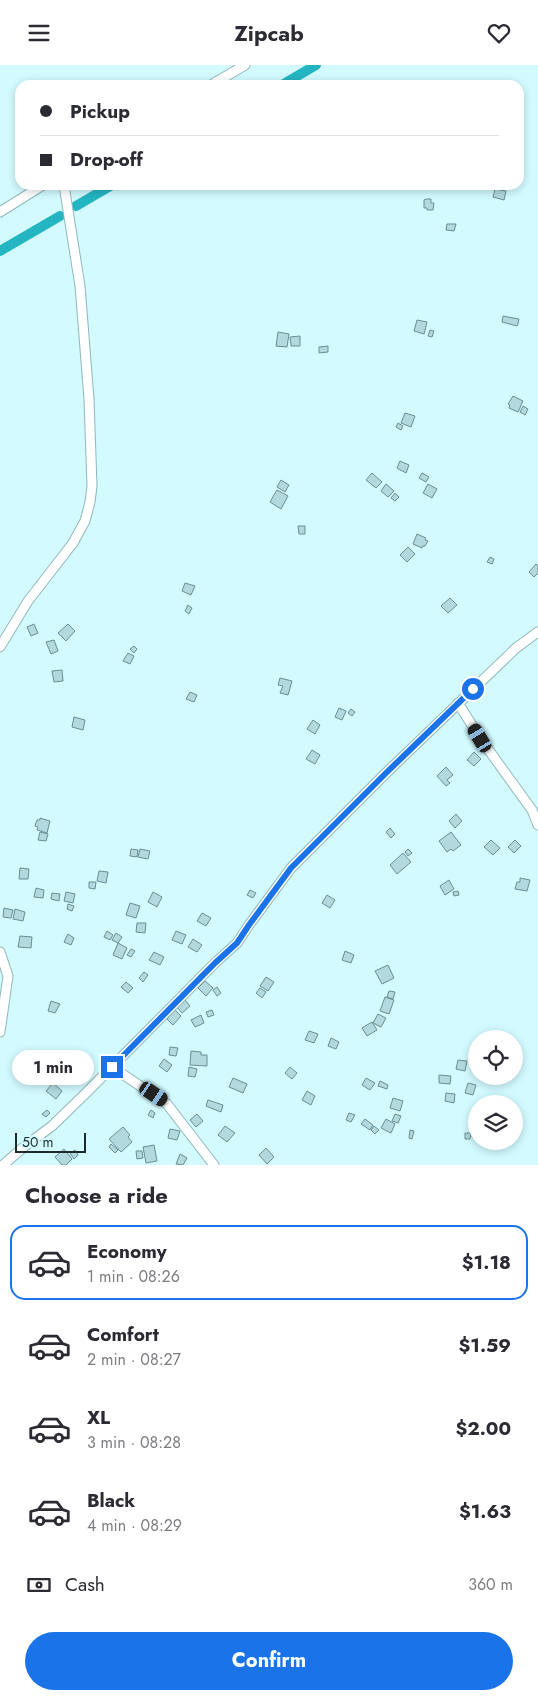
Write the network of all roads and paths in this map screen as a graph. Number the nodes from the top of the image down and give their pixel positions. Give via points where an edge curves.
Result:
1 (245, 65) edge
2 (220, 80) edge
3 (35, 190) edge
4 (65, 190) edge
5 (0, 212) edge
6 (538, 632) edge
7 (0, 647) edge
8 (458, 703) junction
9 (538, 825) edge
10 (0, 952) edge
11 (0, 1031) edge
12 (112, 1067) junction
13 (3, 1165) edge
14 (214, 1165) edge

1 - 2 street
3 - 5 street
4 - 7 street via 80,286 89,399 90,502 73,543 28,601
6 - 8 street via 516,648
8 - 9 street via 532,809
8 - 12 street via 291,868 237,943
10 - 11 street via 8,976
12 - 13 street via 52,1126
12 - 14 street via 167,1103

